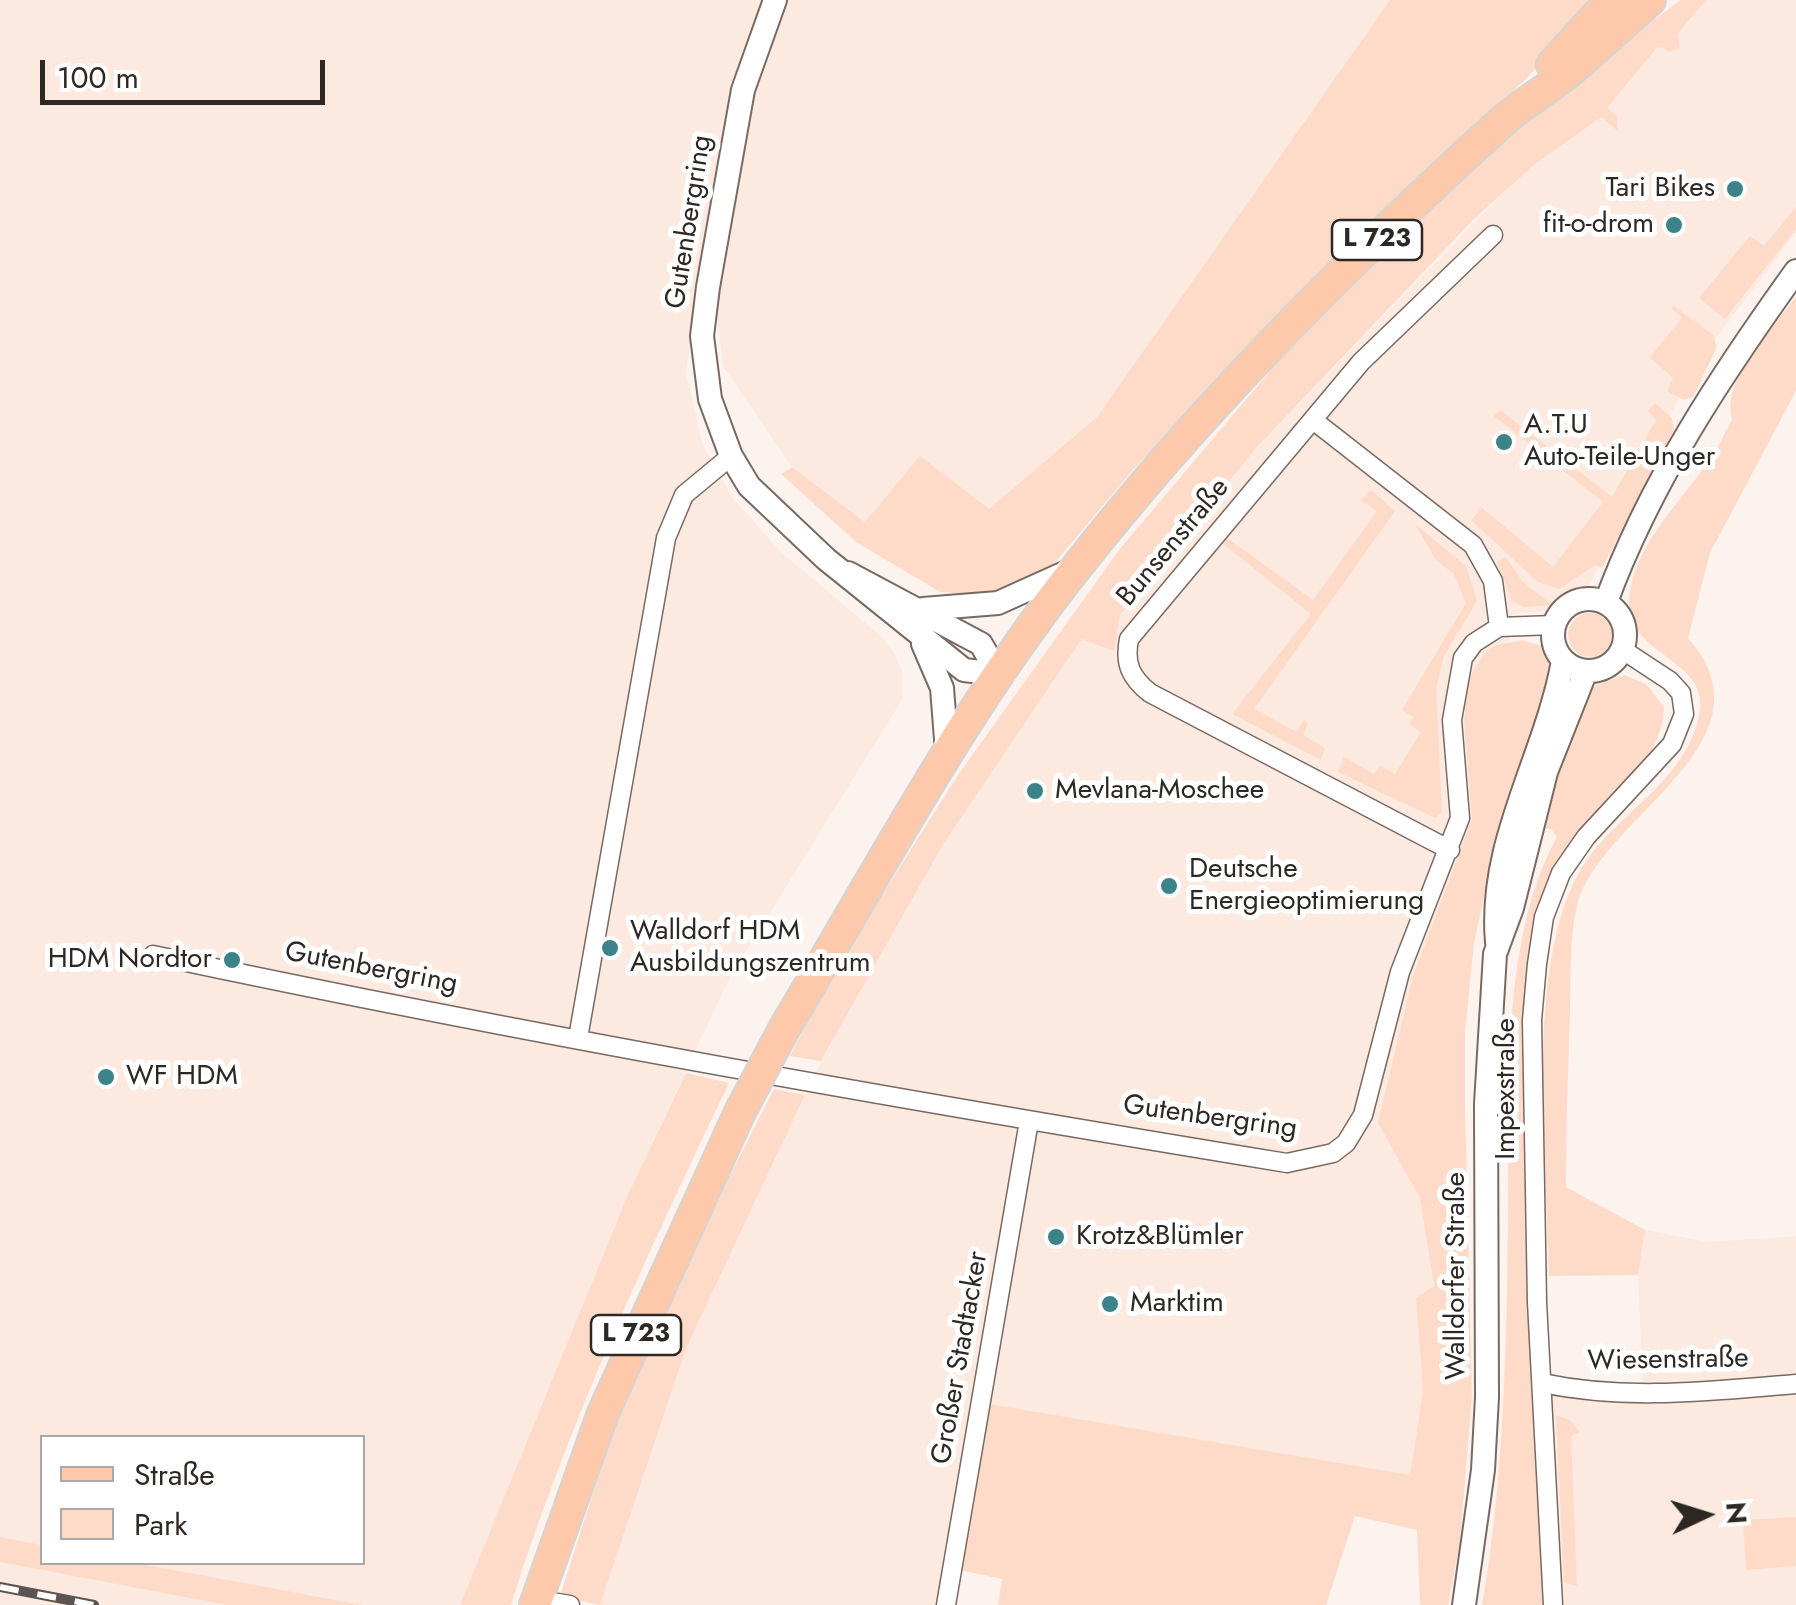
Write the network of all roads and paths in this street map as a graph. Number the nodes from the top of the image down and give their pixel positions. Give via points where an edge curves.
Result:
1 (774, 0) edge
2 (1612, 0) edge
3 (1650, 0) edge
4 (1508, 117) junction
5 (1493, 235) dead end
6 (1796, 271) edge
7 (1312, 420) junction
8 (731, 456) junction
9 (1076, 567) junction
10 (1606, 602) junction
11 (917, 621) junction
12 (1554, 625) junction
13 (1499, 627) junction
14 (1622, 650) junction
15 (1564, 661) junction
16 (1586, 671) junction
17 (998, 674) junction
18 (947, 756) junction
19 (1450, 850) junction
20 (1497, 946) junction
21 (153, 955) dead end
22 (578, 1038) junction
23 (1029, 1121) junction
24 (1542, 1383) junction
25 (1796, 1384) edge
26 (554, 1604) edge
27 (946, 1605) edge
28 (1464, 1605) edge
29 (1553, 1605) edge

1 - 8 street, Gutenbergring via 743,90 702,336 710,399
2 - 4 main road, L 723
3 - 4 main road, L 723
4 - 9 main road, L 723 via 1262,357
5 - 7 street, Bunsenstraße via 1361,362
6 - 10 street via 1693,424
7 - 13 street via 1473,545 1493,581
7 - 19 street, Bunsenstraße via 1130,639 1128,666 1150,693
8 - 11 street, Gutenbergring via 780,518
8 - 22 street via 684,495 666,538
9 - 11 street via 998,603
9 - 17 main road, L 723
10 - 12 street via 1574,601
10 - 14 street via 1622,619
11 - 17 street, Gutenbergring via 964,670
11 - 18 street via 942,688
12 - 13 street
12 - 15 street
13 - 19 street, Gutenbergring via 1474,643 1457,676 1452,720 1460,818
14 - 16 street via 1611,664
14 - 24 street, Impexstraße via 1670,681 1681,694 1684,714 1672,744 1572,856 1544,917 1532,1020
15 - 16 street
15 - 20 street, Walldorfer Straße via 1512,826 1494,906
16 - 20 street, Walldorfer Straße via 1546,772
17 - 18 main road, L 723
18 - 26 main road, L 723, bridge via 881,858 740,1112 632,1346 548,1564
19 - 23 street, Gutenbergring via 1400,972 1363,1116 1333,1153 1287,1163
20 - 28 street, Walldorfer Straße via 1486,1104 1488,1397
21 - 22 street, Gutenbergring
22 - 23 street, Gutenbergring
23 - 27 street, Großer Stadtacker
24 - 25 street, Wiesenstraße via 1632,1395
24 - 29 street, Impexstraße

